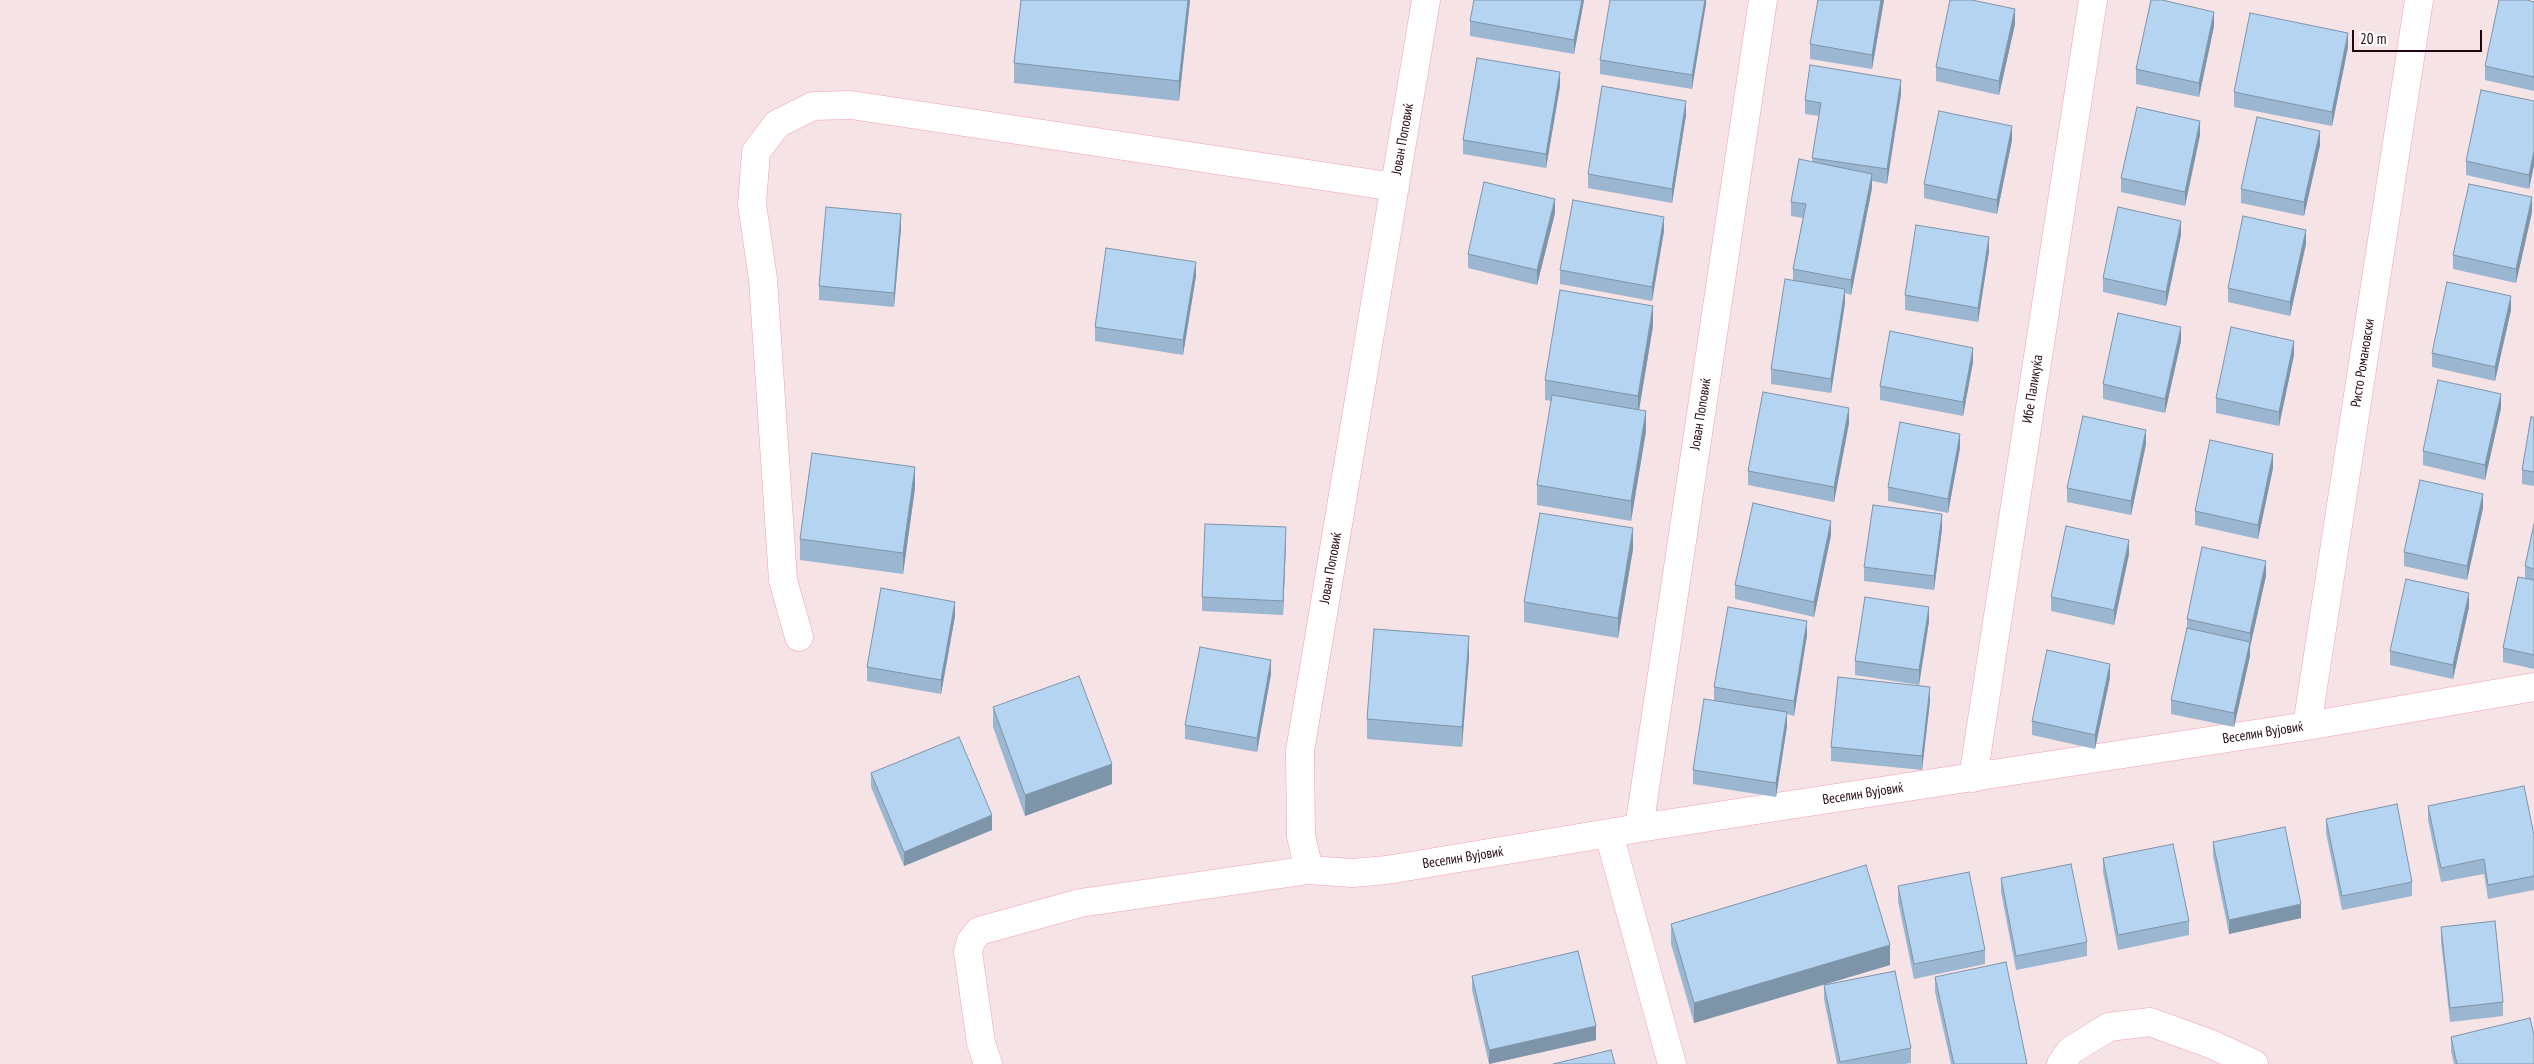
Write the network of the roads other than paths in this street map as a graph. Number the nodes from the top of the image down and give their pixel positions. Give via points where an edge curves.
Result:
1 (1426, 0) edge
2 (1763, 0) edge
3 (2093, 0) edge
4 (2419, 0) edge
5 (1395, 187) junction
6 (799, 637) dead end
7 (2534, 687) edge
8 (2307, 726) junction
9 (1973, 778) junction
10 (1639, 828) junction
11 (1609, 834) junction
12 (1309, 870) junction
13 (988, 1064) edge
14 (1672, 1064) edge
15 (2061, 1064) edge
16 (2254, 1064) edge

1 - 5 street, Јован Поповиќ
2 - 10 street, Јован Поповиќ
3 - 9 street, Ибе Паликуќа
4 - 8 street, Ристо Романовски
5 - 6 street via 852,105 813,106 777,124 756,152 752,204 764,279 783,580
5 - 12 street, Јован Поповиќ via 1300,751 1301,836
7 - 8 street, Веселин Вујовиќ
8 - 9 street, Веселин Вујовиќ
9 - 10 street, Веселин Вујовиќ
10 - 11 street, Веселин Вујовиќ
11 - 12 street, Веселин Вујовиќ via 1387,870 1352,873
11 - 14 street
12 - 13 street, Веселин Вујовиќ via 1080,903 979,931 968,952 981,1043
15 - 16 street via 2070,1051 2109,1027 2150,1022

